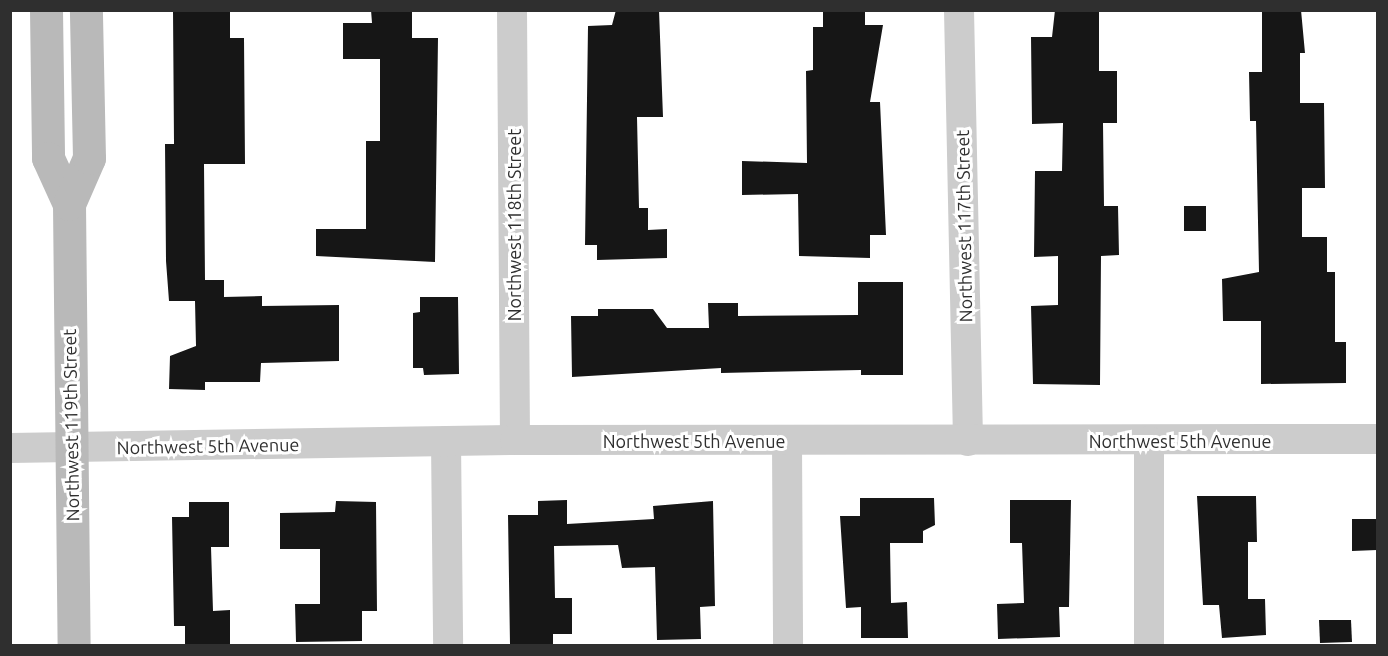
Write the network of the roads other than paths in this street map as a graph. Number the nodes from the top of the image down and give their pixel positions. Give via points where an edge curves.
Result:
1 (46, 10) edge
2 (86, 10) edge
3 (512, 10) edge
4 (959, 10) edge
5 (69, 204) junction
6 (515, 440) junction
7 (1377, 440) edge
8 (446, 441) junction
9 (968, 441) junction
10 (1149, 441) junction
11 (787, 442) junction
12 (10, 448) edge
13 (72, 449) junction
14 (74, 645) edge
15 (448, 645) edge
16 (788, 645) edge
17 (1149, 645) edge

1 - 5 main road, Northwest 119th Street via 48,158
2 - 5 main road, Northwest 119th Street via 89,158
3 - 6 street, Northwest 118th Street
4 - 9 street, Northwest 117th Street
5 - 13 main road, Northwest 119th Street
6 - 8 street, Northwest 5th Avenue
6 - 11 street, Northwest 5th Avenue
7 - 10 street, Northwest 5th Avenue
8 - 13 street, Northwest 5th Avenue
8 - 15 street
9 - 10 street, Northwest 5th Avenue
9 - 11 street, Northwest 5th Avenue
10 - 17 street
11 - 16 street
12 - 13 street, Northwest 5th Avenue
13 - 14 main road, Northwest 119th Street

